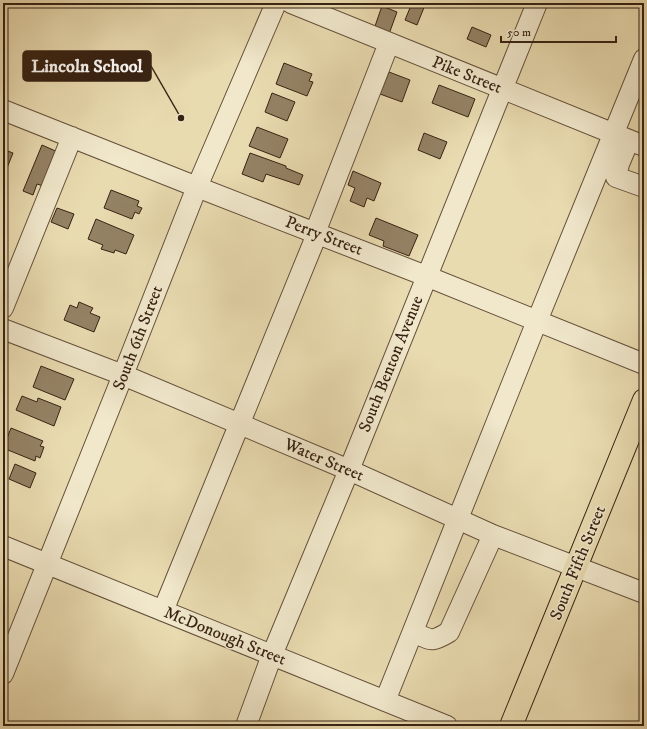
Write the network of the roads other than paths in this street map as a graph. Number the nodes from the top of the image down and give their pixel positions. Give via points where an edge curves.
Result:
1 (276, 3) edge
2 (291, 3) edge
3 (537, 3) edge
4 (389, 43) junction
5 (644, 59) edge
6 (502, 89) junction
7 (3, 110) edge
8 (72, 137) junction
9 (629, 140) edge
10 (197, 187) junction
11 (644, 187) edge
12 (317, 234) junction
13 (426, 276) junction
14 (3, 308) edge
15 (537, 321) junction
16 (3, 329) edge
17 (644, 364) edge
18 (123, 375) junction
19 (644, 400) edge
20 (240, 424) junction
21 (349, 470) junction
22 (458, 519) junction
23 (493, 535) junction
24 (3, 546) edge
25 (48, 564) junction
26 (577, 568) junction
27 (644, 593) edge
28 (163, 611) junction
29 (413, 632) junction
30 (272, 655) junction
31 (4, 666) edge
32 (385, 701) junction
33 (246, 726) edge
34 (447, 726) edge
35 (511, 726) edge

1 - 10 street, South 6th Street
2 - 4 street, Pike Street
3 - 6 street, South Benton Avenue
4 - 6 street, Pike Street
4 - 12 street via 318,225
5 - 9 street
6 - 9 street, Pike Street
6 - 13 street, South Benton Avenue
7 - 8 street, Perry Street
8 - 10 street, Perry Street
8 - 14 street
9 - 11 street via 616,177
9 - 15 street
10 - 12 street, Perry Street
10 - 18 street, South 6th Street
12 - 13 street, Perry Street
12 - 20 street
13 - 15 street, Perry Street
13 - 21 street, South Benton Avenue
15 - 17 street, Perry Street
15 - 22 street
16 - 18 street, Water Street
18 - 20 street, Water Street
18 - 25 street, South 6th Street
19 - 26 main road, South Fifth Street
20 - 21 street, Water Street
20 - 28 street
21 - 22 street, Water Street
21 - 30 street, South Benton Avenue
22 - 23 street, Water Street
22 - 29 street
23 - 26 street, Water Street
23 - 29 street via 449,632 436,640
24 - 25 street, McDonough Street
25 - 28 street, McDonough Street
25 - 31 street, South 6th Street
26 - 27 street, Water Street
26 - 35 main road, South Fifth Street
28 - 30 street, McDonough Street
29 - 32 street
30 - 32 street, McDonough Street
30 - 33 street, South Benton Avenue
32 - 34 street, McDonough Street

